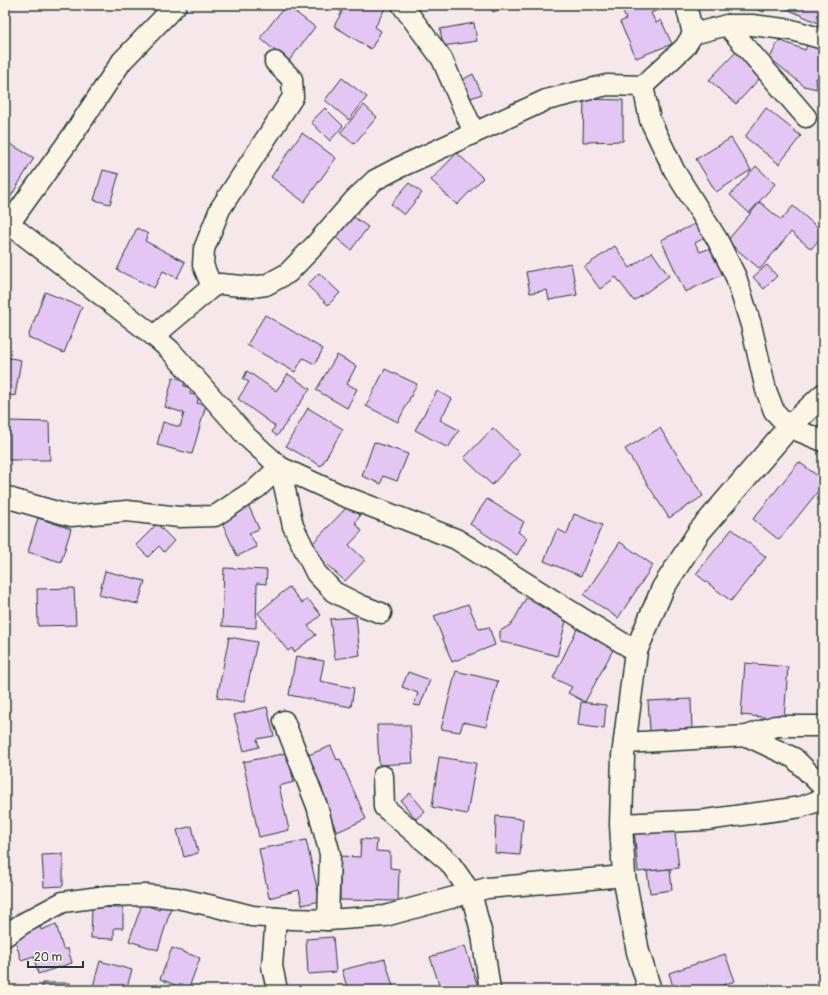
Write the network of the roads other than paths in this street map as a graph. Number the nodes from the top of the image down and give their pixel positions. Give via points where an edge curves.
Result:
1 (176, 5) edge
2 (402, 5) edge
3 (686, 5) edge
4 (727, 25) junction
5 (693, 34) junction
6 (823, 39) edge
7 (275, 62) dead end
8 (644, 86) junction
9 (806, 117) dead end
10 (474, 133) junction
11 (7, 223) edge
12 (212, 287) junction
13 (154, 336) junction
14 (823, 395) edge
15 (789, 427) junction
16 (823, 441) edge
17 (280, 467) junction
18 (5, 496) edge
19 (381, 613) dead end
20 (636, 651) junction
21 (284, 721) dead end
22 (823, 726) edge
23 (747, 736) junction
24 (624, 744) junction
25 (383, 776) dead end
26 (823, 787) edge
27 (823, 799) edge
28 (621, 824) junction
29 (624, 876) junction
30 (471, 893) junction
31 (276, 918) junction
32 (328, 920) junction
33 (5, 936) edge
34 (277, 990) edge
35 (490, 990) edge
36 (650, 990) edge

1 - 11 street via 122,61 70,139
2 - 10 street via 442,59
3 - 5 street
4 - 5 street
4 - 6 street via 792,30
4 - 9 street
5 - 8 street via 685,47
7 - 12 street via 292,79 293,97 220,209 204,249 203,265
8 - 10 street via 607,85 546,100
8 - 15 street via 650,120 674,170 717,239 736,277 769,397 774,411
10 - 12 street via 376,180 354,200 288,273 266,285 252,287 220,284
11 - 13 street
12 - 13 street
13 - 17 street via 170,350 247,437
14 - 15 street
15 - 16 street
15 - 20 street via 699,532 663,588
17 - 18 street via 257,488 215,516 179,517 127,511 71,516
17 - 19 street via 293,526 316,573 334,592
17 - 20 street via 341,495 456,539
20 - 24 street
21 - 32 street via 316,806 330,854
22 - 23 street via 775,726
23 - 24 street
23 - 26 street via 794,758
24 - 28 street
25 - 30 street via 384,807 449,862
27 - 28 street via 801,807 706,820
28 - 29 street
29 - 30 street via 487,888
29 - 36 street via 638,952
30 - 32 street via 385,916
30 - 35 street via 482,934
31 - 32 street
31 - 33 street via 252,916 176,898 146,894 107,896 63,902
31 - 34 street via 272,966

